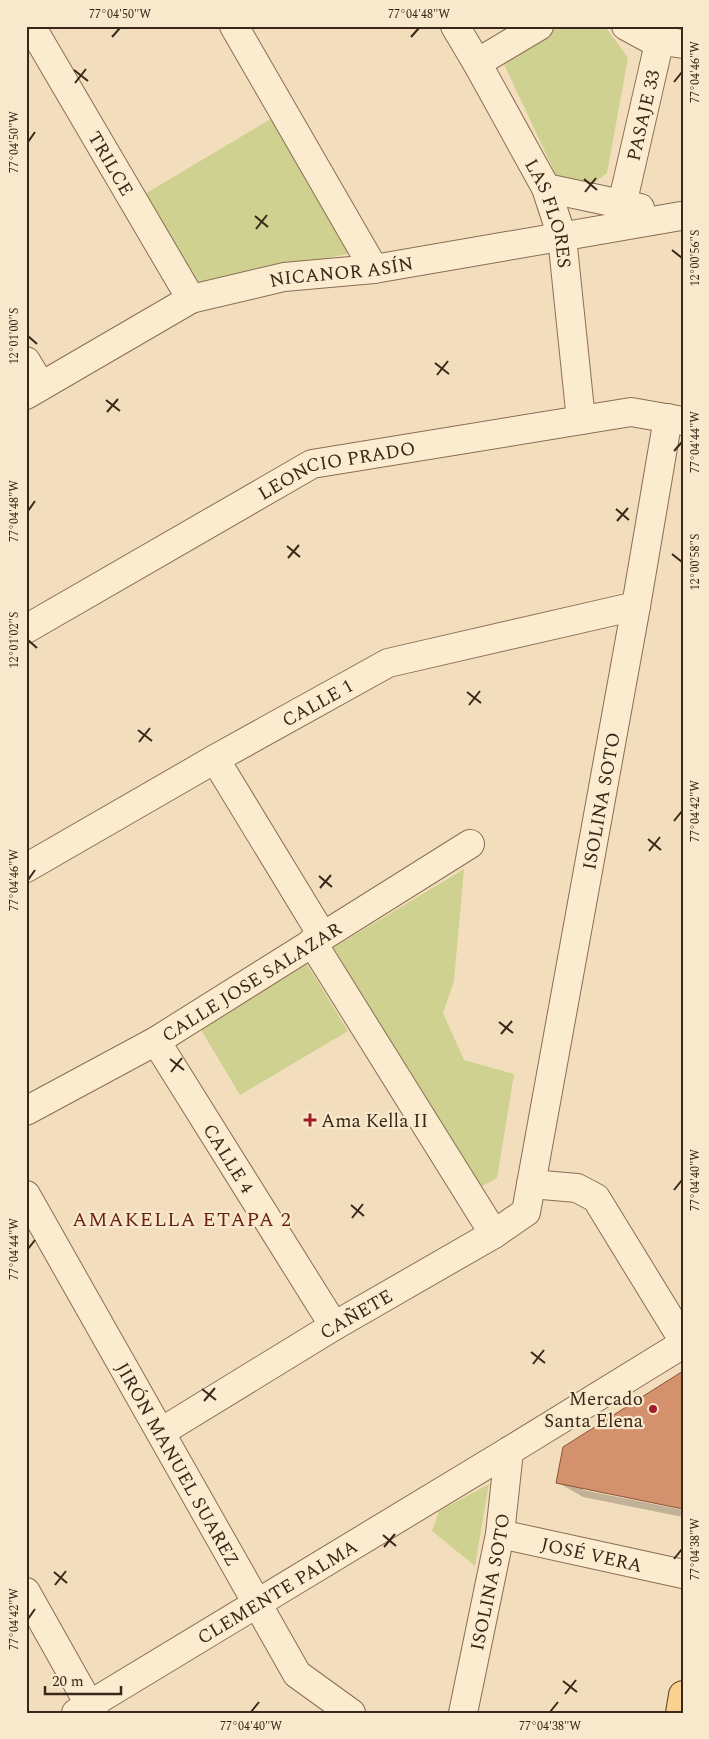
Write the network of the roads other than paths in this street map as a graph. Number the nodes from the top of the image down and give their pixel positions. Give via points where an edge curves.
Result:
1 (31, 26) edge
2 (234, 26) edge
3 (455, 26) edge
4 (538, 26) edge
5 (626, 26) edge
6 (669, 37) edge
7 (477, 62) junction
8 (546, 188) junction
9 (622, 204) junction
10 (682, 216) edge
11 (562, 237) junction
12 (374, 269) junction
13 (191, 300) junction
14 (26, 361) edge
15 (34, 390) edge
16 (582, 420) junction
17 (675, 420) edge
18 (636, 606) junction
19 (26, 629) edge
20 (216, 759) junction
21 (470, 844) dead end
22 (26, 868) edge
23 (317, 938) junction
24 (156, 1040) junction
25 (26, 1111) edge
26 (531, 1184) junction
27 (26, 1195) edge
28 (494, 1234) junction
29 (334, 1326) junction
30 (683, 1340) edge
31 (683, 1344) edge
32 (161, 1432) junction
33 (509, 1451) junction
34 (500, 1534) junction
35 (683, 1574) edge
36 (26, 1592) edge
37 (257, 1604) junction
38 (683, 1695) edge
39 (87, 1710) edge
40 (351, 1713) edge
41 (463, 1713) edge
42 (680, 1713) edge

1 - 13 street, TRILCE
2 - 12 street
3 - 7 street, LAS FLORES
4 - 7 street
5 - 6 street via 650,39
6 - 9 street, PASAJE 33
7 - 8 street, LAS FLORES
8 - 9 street, NICANOR ASÍN
8 - 11 street, LAS FLORES
9 - 10 street, NICANOR ASÍN
10 - 11 street, NICANOR ASÍN
11 - 12 street, NICANOR ASÍN
11 - 16 street, LAS FLORES
12 - 13 street, NICANOR ASÍN via 284,277
13 - 15 street, NICANOR ASÍN
14 - 15 street
16 - 17 street, LEONCIO PRADO via 631,412
16 - 19 street, LEONCIO PRADO via 312,464
17 - 18 street, ISOLINA SOTO
18 - 20 street, CALLE 1 via 388,663
18 - 26 street, ISOLINA SOTO
20 - 22 street, CALLE 1
20 - 23 street
21 - 23 street, CALLE JOSE SALAZAR
23 - 24 street, CALLE JOSE SALAZAR
23 - 28 street
24 - 25 street, CALLE JOSE SALAZAR
24 - 29 street, CALLE 4
26 - 28 street, CAÑETE via 526,1212
26 - 30 street via 577,1188 596,1198
27 - 32 street, JIRÓN MANUEL SUAREZ
28 - 29 street, CAÑETE
29 - 32 street, CAÑETE
31 - 33 street, CLEMENTE PALMA
32 - 37 street, JIRÓN MANUEL SUAREZ
33 - 34 street, ISOLINA SOTO
33 - 37 street, CLEMENTE PALMA
34 - 35 street, JOSÉ VERA
34 - 41 street, ISOLINA SOTO
36 - 39 street
37 - 39 street, CLEMENTE PALMA
37 - 40 street, JIRÓN MANUEL SUAREZ via 297,1674
38 - 42 main road

